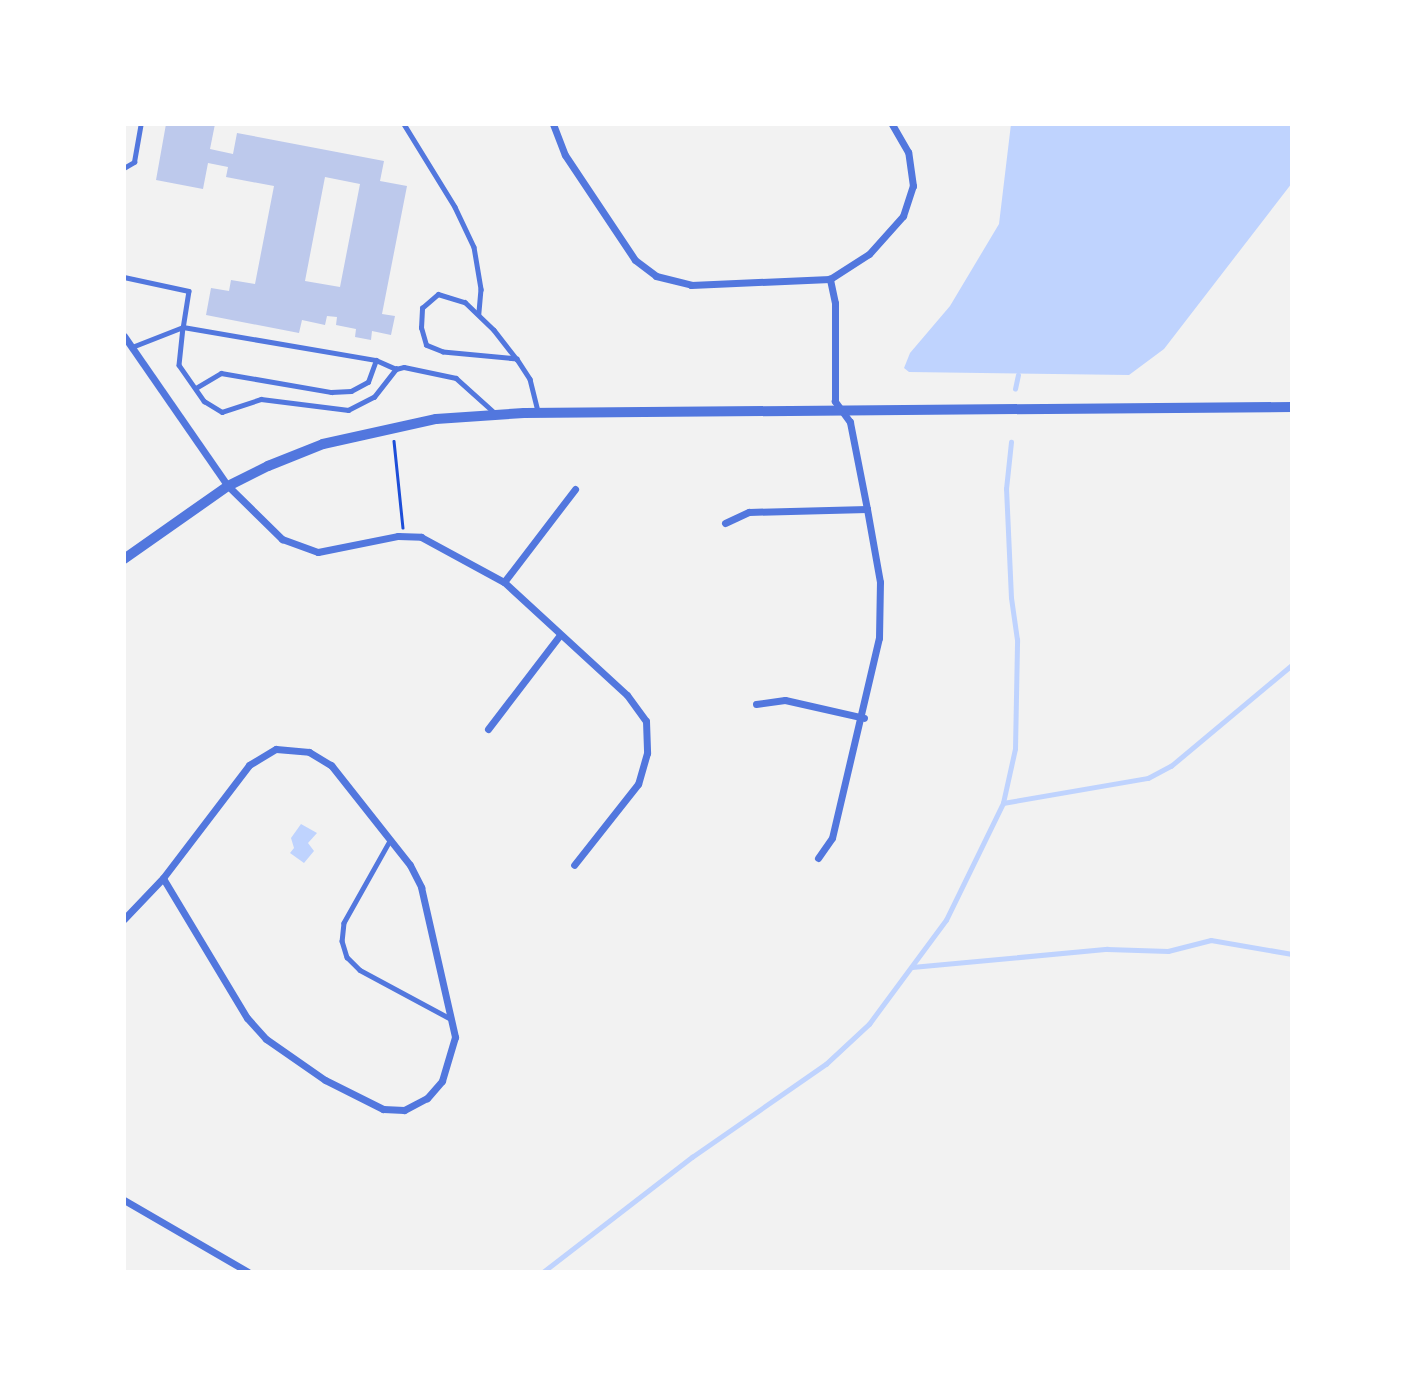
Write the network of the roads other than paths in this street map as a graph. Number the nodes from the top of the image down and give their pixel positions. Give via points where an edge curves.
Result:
1 (141, 124) edge
2 (404, 124) edge
3 (553, 124) edge
4 (892, 124) edge
5 (124, 168) edge
6 (124, 277) edge
7 (830, 279) junction
8 (479, 315) junction
9 (183, 327) junction
10 (124, 336) edge
11 (132, 347) junction
12 (516, 359) junction
13 (376, 360) junction
14 (396, 369) junction
15 (196, 388) junction
16 (1292, 407) edge
17 (538, 413) junction
18 (842, 413) junction
19 (495, 414) junction
20 (228, 486) junction
21 (575, 489) dead end
22 (867, 509) junction
23 (726, 523) dead end
24 (124, 559) edge
25 (504, 582) junction
26 (559, 636) junction
27 (756, 704) dead end
28 (864, 718) junction
29 (488, 729) dead end
30 (391, 840) junction
31 (818, 858) dead end
32 (574, 865) dead end
33 (163, 878) junction
34 (124, 919) edge
35 (453, 1020) junction
36 (124, 1200) edge
37 (248, 1272) edge

1 - 5 lane via 134,162
2 - 8 lane via 474,247 481,289
3 - 7 street via 565,155 626,250 656,276 691,285
4 - 7 street via 912,163 909,202 885,239
6 - 9 lane via 189,291
7 - 18 street via 835,303 835,401
8 - 12 lane
8 - 12 lane via 464,302 438,294 422,308 426,345 443,352
9 - 11 lane
9 - 13 lane
9 - 15 lane via 178,359
10 - 11 street
11 - 20 street
12 - 17 lane via 530,379
13 - 14 lane
13 - 15 lane via 368,382 351,391 331,392 221,373
14 - 15 lane via 374,397 337,411 261,399 222,412 204,401
14 - 19 lane via 456,378
16 - 18 street
17 - 18 street
17 - 19 street
18 - 22 street via 850,422
19 - 20 street via 376,429 296,454
20 - 24 street
20 - 25 street via 282,539 318,552 421,537
21 - 25 street
22 - 23 street via 749,512
22 - 28 street via 880,582 879,638
25 - 26 street
26 - 29 street
26 - 32 street via 627,695 646,721 647,754 638,784
27 - 28 street via 785,700
28 - 31 street via 832,838
30 - 33 street via 331,765 309,752 276,749 249,765
30 - 35 street via 421,887
30 - 35 lane via 344,923 342,941 347,957 360,970
33 - 34 street
33 - 35 street via 247,1018 266,1039 325,1080 383,1109 404,1110 427,1098 442,1081 455,1037
36 - 37 street

